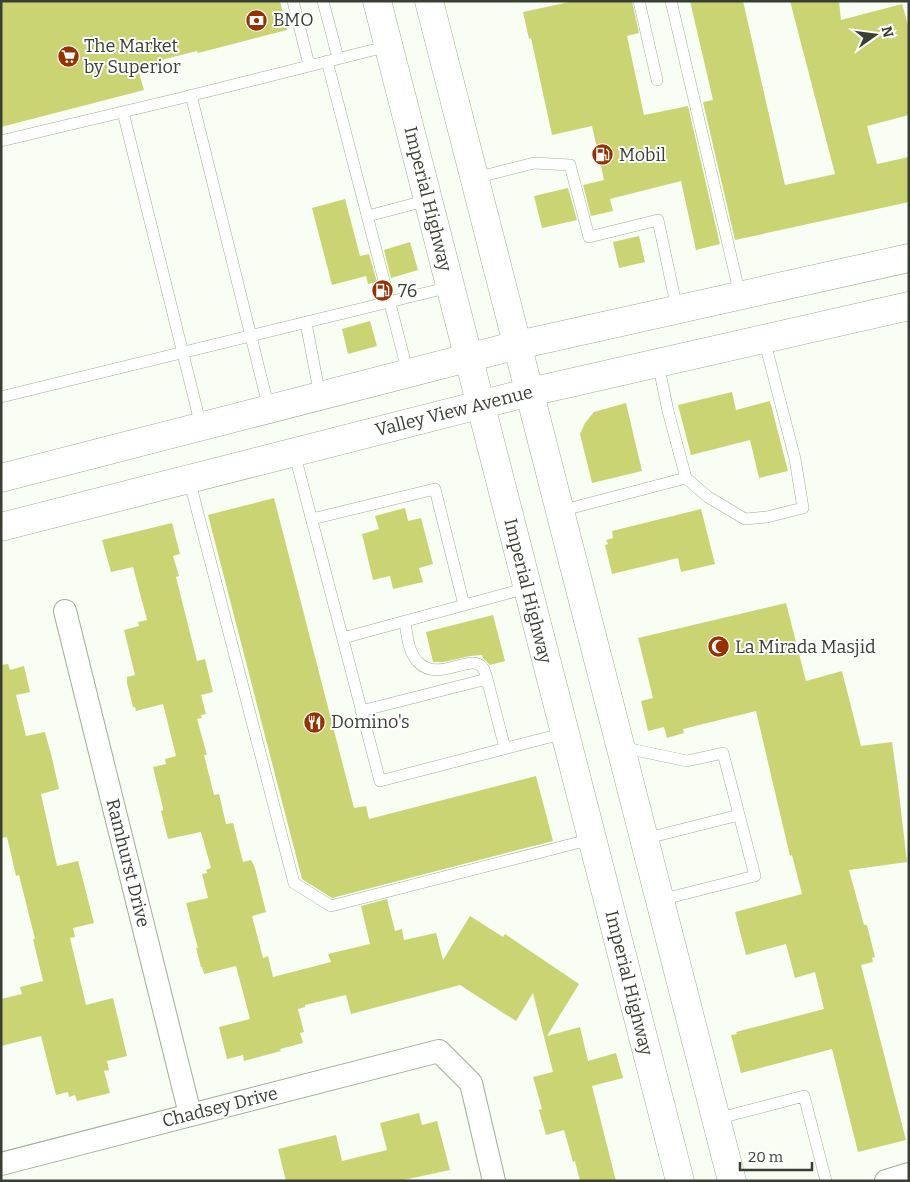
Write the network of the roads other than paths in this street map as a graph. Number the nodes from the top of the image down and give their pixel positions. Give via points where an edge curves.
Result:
1 (293, 1) edge
2 (324, 1) edge
3 (377, 1) edge
4 (430, 1) edge
5 (639, 1) edge
6 (671, 1) edge
7 (389, 46) junction
8 (333, 59) junction
9 (309, 65) junction
10 (657, 80) dead end
11 (191, 96) junction
12 (123, 112) junction
13 (1, 140) edge
14 (475, 178) junction
15 (428, 200) junction
16 (368, 216) junction
17 (909, 258) edge
18 (450, 287) junction
19 (740, 295) junction
20 (390, 303) junction
21 (909, 306) edge
22 (678, 309) junction
23 (306, 323) junction
24 (251, 337) junction
25 (764, 339) junction
26 (518, 345) junction
27 (183, 353) junction
28 (468, 358) junction
29 (658, 363) junction
30 (408, 373) junction
31 (530, 392) junction
32 (320, 396) junction
33 (1, 397) edge
34 (480, 404) junction
35 (269, 409) junction
36 (201, 426) junction
37 (294, 452) junction
38 (1, 478) edge
39 (686, 478) junction
40 (189, 479) junction
41 (560, 511) junction
42 (312, 519) junction
43 (1, 527) edge
44 (528, 588) junction
45 (464, 605) junction
46 (65, 611) dead end
47 (404, 622) junction
48 (343, 638) junction
49 (487, 679) junction
50 (361, 711) junction
51 (565, 733) junction
52 (621, 747) junction
53 (505, 748) junction
54 (740, 816) junction
55 (592, 839) junction
56 (644, 839) junction
57 (660, 900) junction
58 (190, 1114) junction
59 (716, 1119) junction
60 (1, 1164) edge
61 (909, 1174) edge
62 (494, 1181) edge
63 (680, 1181) edge
64 (732, 1181) edge
65 (826, 1181) edge
66 (886, 1181) edge

1 - 9 lane
2 - 8 lane
3 - 7 main road, Imperial Highway
4 - 14 main road
5 - 10 lane
6 - 19 lane
7 - 8 lane
7 - 15 main road, Imperial Highway
8 - 9 lane
8 - 16 lane
9 - 11 lane
11 - 12 lane
11 - 24 lane
12 - 13 lane
12 - 27 lane
14 - 22 lane via 534,163 570,165 589,237 658,220
14 - 26 main road
15 - 16 lane
15 - 18 main road, Imperial Highway
16 - 20 lane
17 - 19 main road
18 - 20 lane
18 - 28 main road, Imperial Highway
19 - 22 main road
20 - 23 lane
20 - 30 lane
21 - 25 main road, Valley View Avenue
22 - 26 main road
23 - 24 lane
23 - 32 lane
24 - 27 lane
24 - 35 lane
25 - 29 main road, Valley View Avenue
25 - 39 lane via 795,459 803,508 745,520
26 - 28 main road
26 - 31 main road
27 - 33 lane
27 - 36 lane
28 - 30 main road
28 - 34 main road, Imperial Highway
29 - 31 main road, Valley View Avenue
29 - 39 lane
30 - 32 main road
31 - 34 main road, Valley View Avenue
31 - 41 main road
32 - 35 main road
34 - 37 main road, Valley View Avenue
34 - 44 main road, Imperial Highway
35 - 36 main road
36 - 38 main road
37 - 40 main road, Valley View Avenue
37 - 42 lane
39 - 41 lane
40 - 43 main road, Valley View Avenue
40 - 55 lane via 294,883 331,906
41 - 52 main road
42 - 45 lane via 435,489
42 - 48 lane
44 - 45 lane
44 - 51 main road, Imperial Highway
45 - 47 lane
46 - 58 street, Ramhurst Drive
47 - 48 lane
47 - 49 lane via 411,650 427,669 437,671 472,662 483,668
48 - 50 lane
49 - 50 lane
49 - 53 lane
50 - 53 lane via 380,781
51 - 53 lane
51 - 55 main road, Imperial Highway
52 - 54 lane via 687,760 723,753
52 - 56 main road
54 - 56 lane
54 - 57 lane via 755,876
55 - 63 main road, Imperial Highway
56 - 57 main road
57 - 59 main road
58 - 60 street, Chadsey Drive
58 - 62 street, Chadsey Drive via 439,1051 471,1083
59 - 64 main road
59 - 65 lane via 804,1096
61 - 66 street

